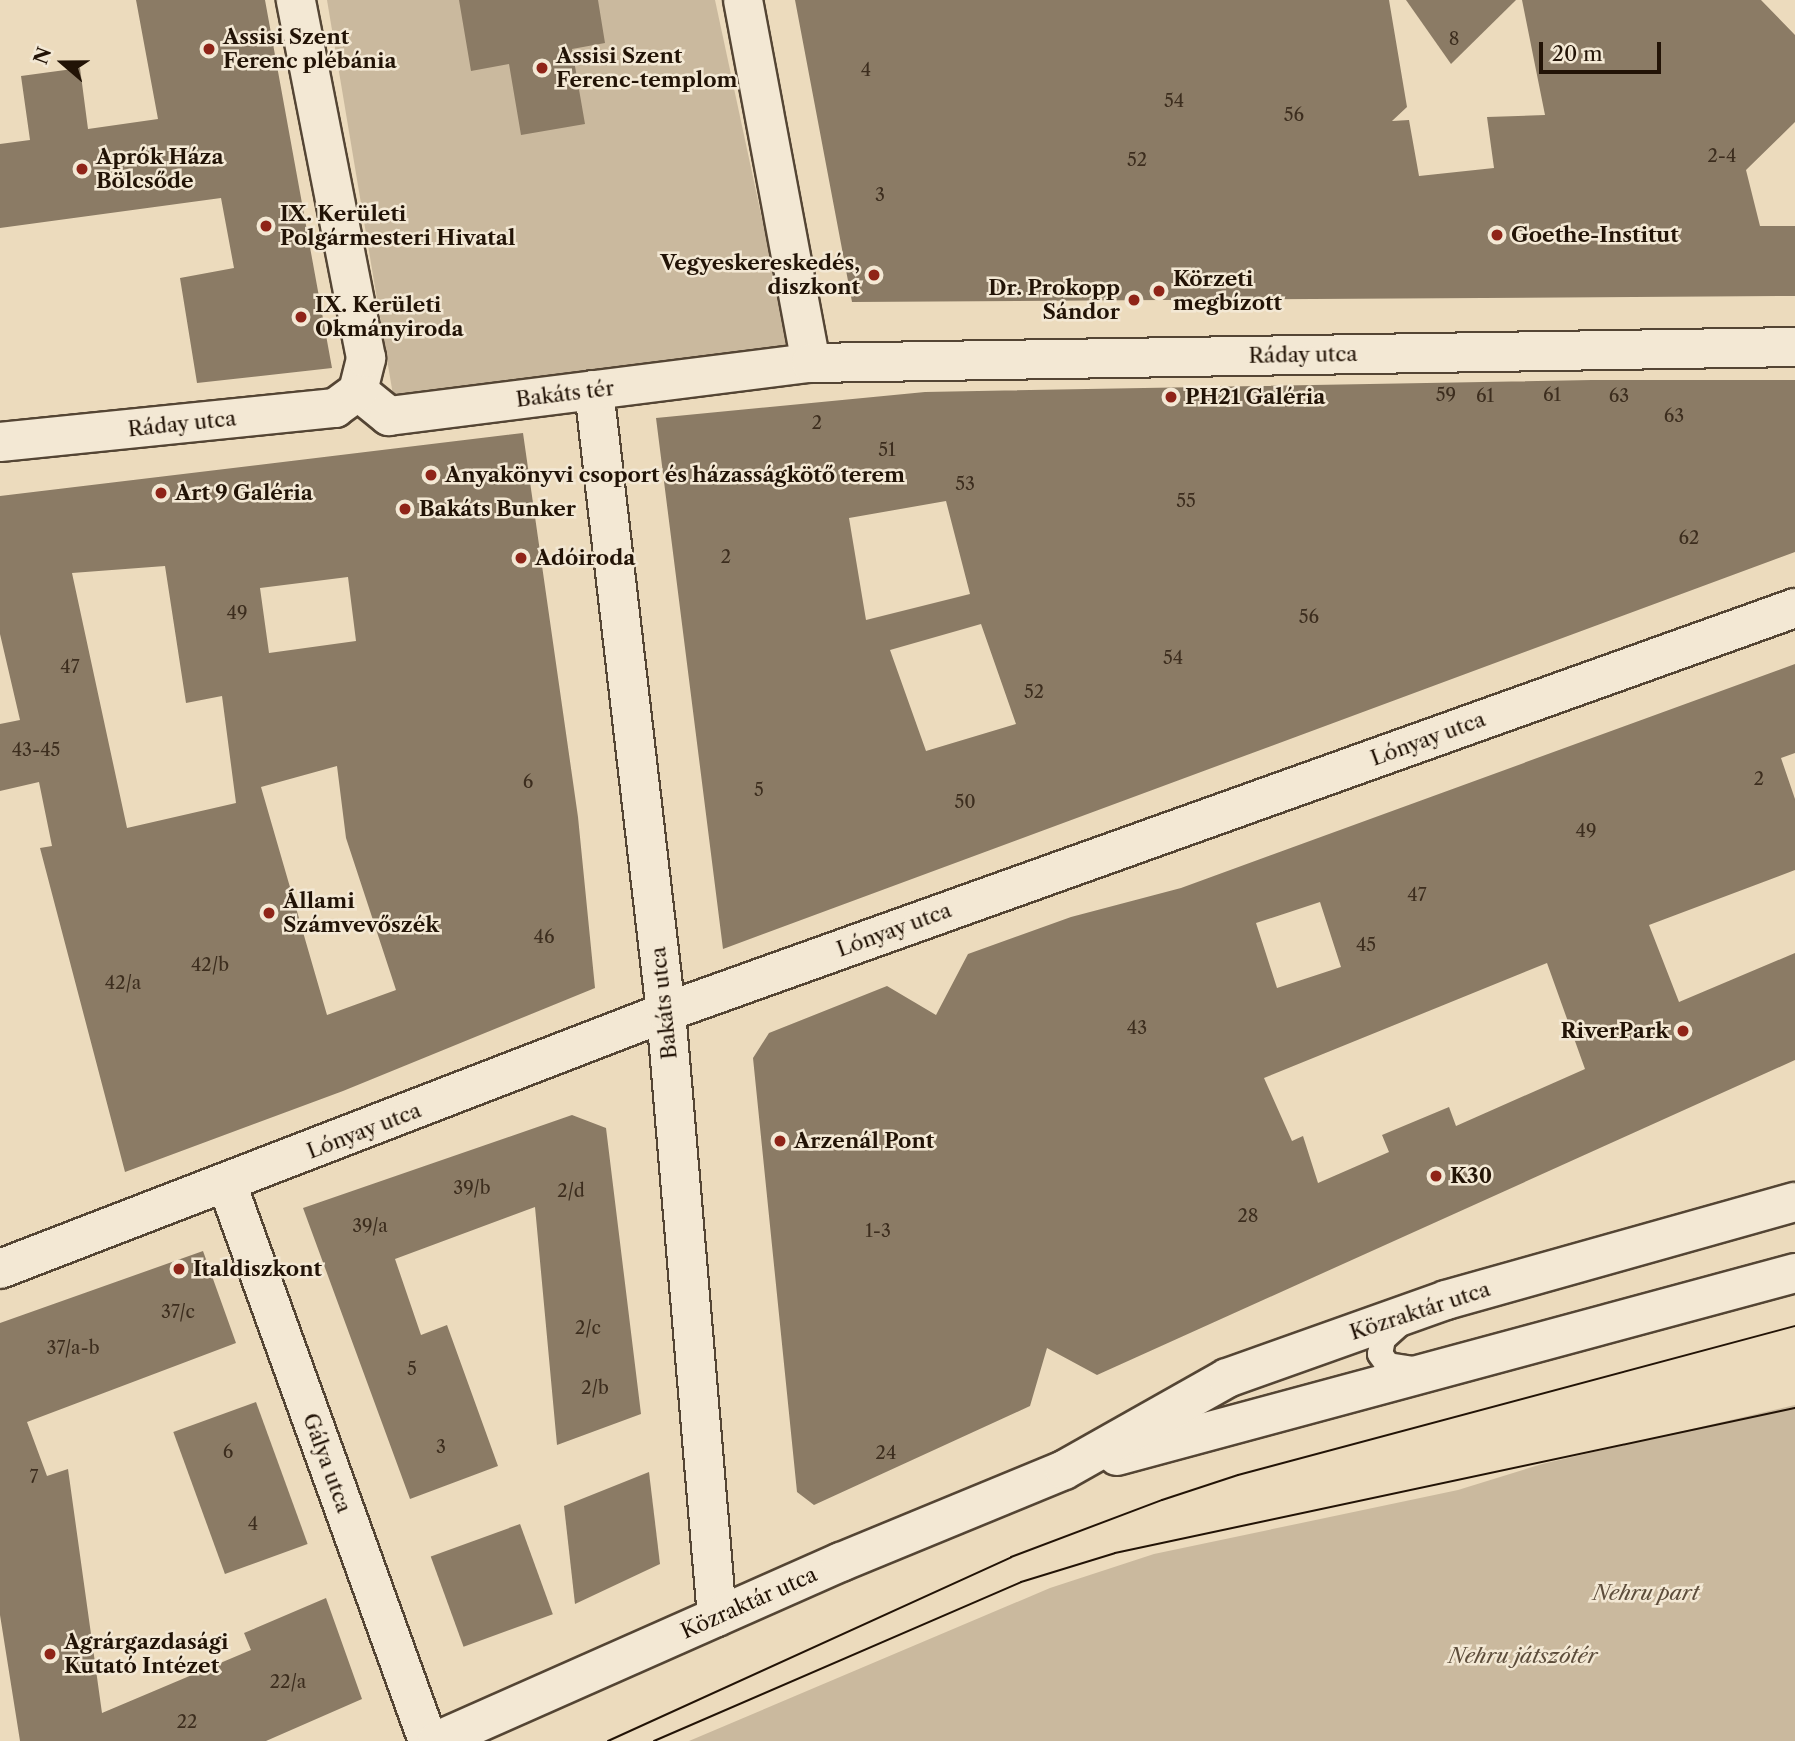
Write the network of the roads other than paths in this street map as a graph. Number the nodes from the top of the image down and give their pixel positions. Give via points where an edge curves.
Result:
1 (296, 0) edge
2 (743, 0) edge
3 (1795, 347) edge
4 (811, 363) junction
5 (594, 390) junction
6 (358, 391) junction
7 (0, 442) edge
8 (1795, 608) edge
9 (666, 1012) junction
10 (227, 1184) junction
11 (1795, 1202) edge
12 (0, 1269) edge
13 (1795, 1273) edge
14 (1446, 1300) junction
15 (1459, 1364) junction
16 (1064, 1470) junction
17 (717, 1618) junction
18 (428, 1741) edge
19 (437, 1741) edge

1 - 6 street via 366,358
2 - 4 street
3 - 4 street, Ráday utca
4 - 5 street, Bakáts tér
5 - 6 street, Bakáts tér via 389,416
5 - 9 street, Bakáts utca
6 - 7 street, Ráday utca via 335,408
8 - 9 street, Lónyay utca
9 - 10 street, Lónyay utca
9 - 17 street, Bakáts utca
10 - 12 street, Lónyay utca
10 - 18 street, Gálya utca
11 - 14 street, Közraktár utca
13 - 15 street, Közraktár utca
14 - 15 lane via 1396,1324 1383,1339 1380,1354 1388,1365 1404,1370
14 - 16 street, Közraktár utca via 1227,1378
15 - 16 street, Közraktár utca
16 - 17 street, Közraktár utca
17 - 19 street, Közraktár utca

